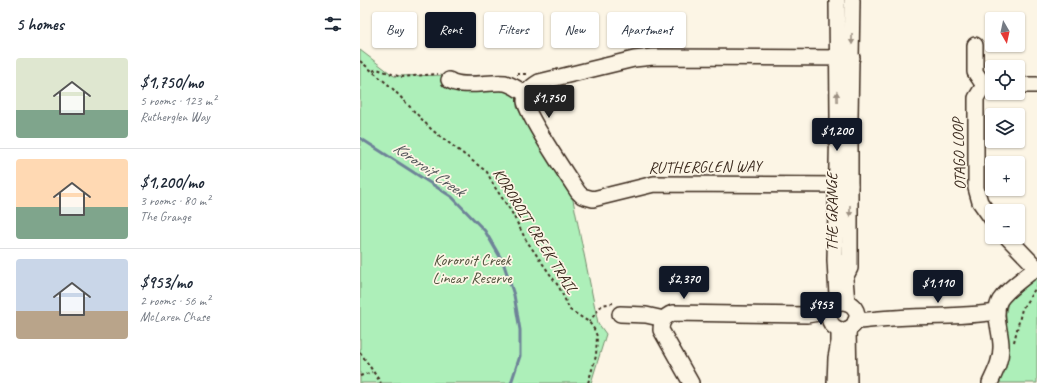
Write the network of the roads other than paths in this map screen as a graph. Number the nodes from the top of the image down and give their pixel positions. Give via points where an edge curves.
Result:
1 (837, 0) edge
2 (852, 0) edge
3 (975, 46) dead end
4 (836, 58) junction
5 (852, 58) junction
6 (449, 80) dead end
7 (985, 82) edge
8 (1025, 85) edge
9 (1037, 86) edge
10 (985, 88) edge
11 (527, 95) junction
12 (843, 185) junction
13 (985, 209) edge
14 (1014, 244) edge
15 (1037, 267) edge
16 (618, 308) road end
17 (998, 312) junction
18 (843, 316) junction
19 (664, 319) junction
20 (691, 383) edge
21 (835, 383) edge
22 (849, 383) edge
23 (990, 383) edge

1 - 4 street, THE GRANGE
2 -> 5 street, THE GRANGE
3 - 7 street, OTAGO LOOP via 975,72
4 - 5 street
4 - 11 street via 634,59 539,82 530,88
12 -> 4 street, THE GRANGE
5 - 12 street, THE GRANGE
6 - 11 street via 460,83 504,83 513,85
8 - 9 street
10 - 13 street, OTAGO LOOP via 976,98 975,176 980,202
11 - 12 street, RUTHERGLEN WAY via 526,106 530,114 578,192 587,198 598,198 654,184
12 - 18 street, THE GRANGE via 850,268 845,278
14 - 15 street
15 - 17 street via 1000,299
16 - 19 street
17 - 18 street via 970,316
17 - 23 street via 1000,359
18 - 19 street via 673,313
18 - 21 street, THE GRANGE
18 - 22 street, THE GRANGE
19 - 20 street via 661,324 662,334

